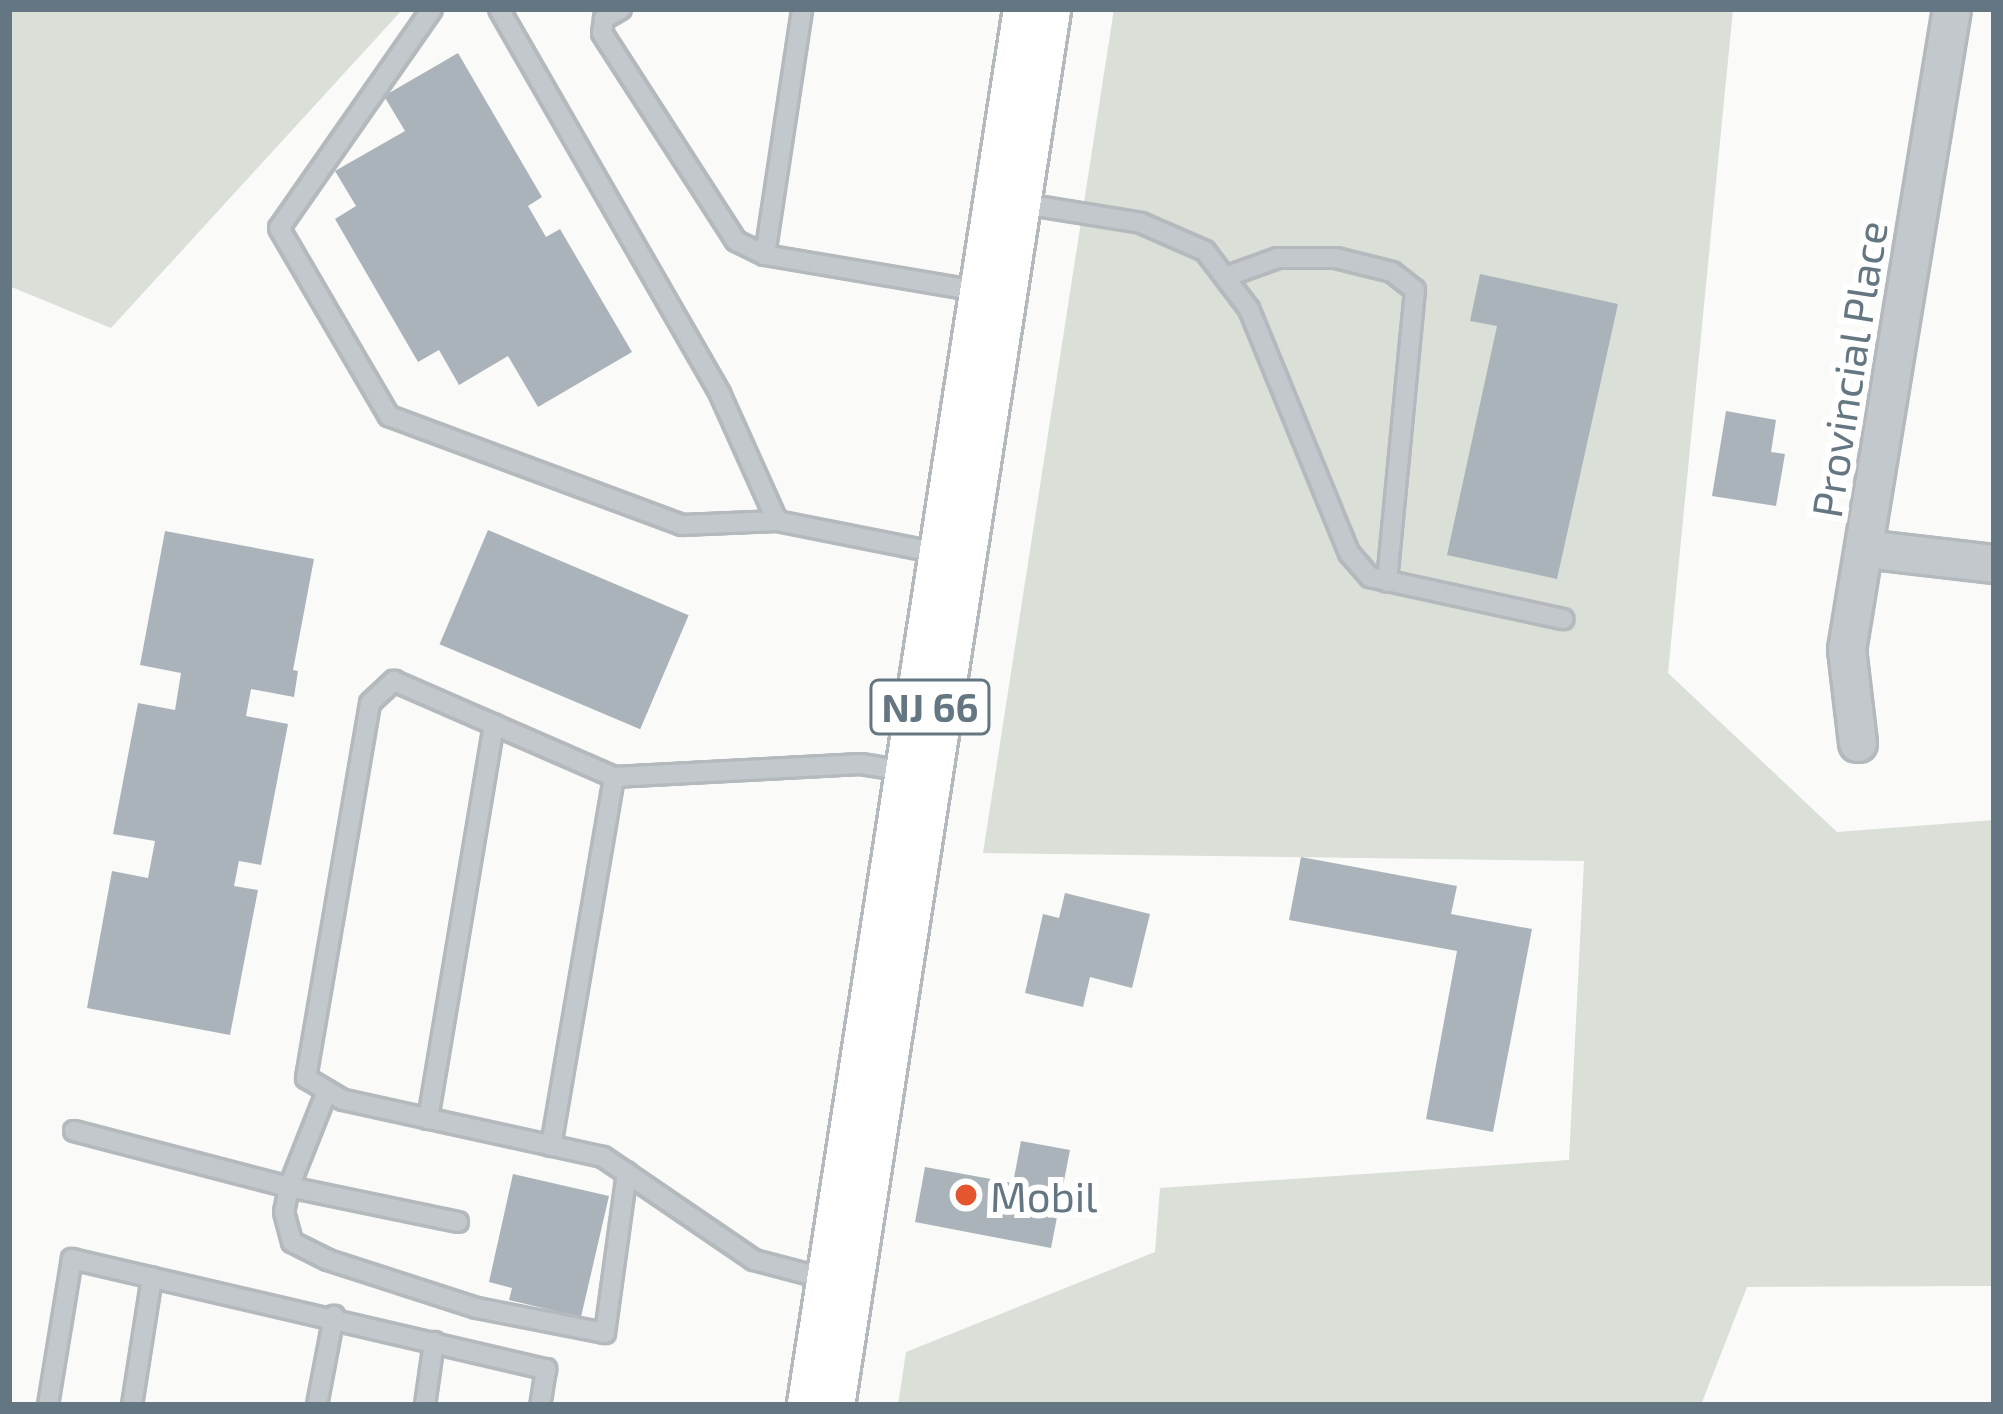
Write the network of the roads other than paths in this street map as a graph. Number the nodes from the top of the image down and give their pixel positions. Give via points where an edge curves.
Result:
1 (431, 9) edge
2 (499, 9) edge
3 (621, 9) edge
4 (802, 9) edge
5 (1037, 9) edge
6 (1952, 9) edge
7 (1008, 201) junction
8 (765, 255) junction
9 (1228, 276) junction
10 (994, 294) junction
11 (778, 521) junction
12 (1864, 549) junction
13 (953, 556) junction
14 (1994, 564) edge
15 (1387, 582) junction
16 (1564, 619) dead end
17 (494, 724) junction
18 (1858, 743) dead end
19 (920, 773) junction
20 (614, 777) junction
21 (327, 1091) junction
22 (428, 1119) junction
23 (74, 1131) dead end
24 (551, 1146) junction
25 (626, 1173) junction
26 (289, 1187) junction
27 (458, 1222) dead end
28 (152, 1277) junction
29 (841, 1282) junction
30 (334, 1316) junction
31 (434, 1342) junction
32 (48, 1405) edge
33 (132, 1405) edge
34 (317, 1405) edge
35 (425, 1405) edge
36 (541, 1405) edge
37 (821, 1405) edge

1 - 11 lane via 279,228 389,416 682,526
2 - 11 lane via 720,394
3 - 8 lane via 604,20 602,33 736,241
4 - 8 lane
5 - 7 highway, NJ 66
6 - 12 street, Provincial Place
7 - 9 lane via 1141,223 1205,251
7 - 10 highway, NJ 66
8 - 10 lane
9 - 15 lane via 1249,309 1349,553 1370,577
9 - 15 lane via 1277,258 1336,258 1392,272 1415,290
10 - 13 highway, NJ 66
11 - 13 lane
12 - 14 street
12 - 18 street, Provincial Place via 1846,650
13 - 19 highway, NJ 66
15 - 16 lane
17 - 20 lane
17 - 21 lane via 394,681 370,703 306,1078
17 - 22 lane
19 - 20 lane via 860,764
19 - 29 highway, NJ 66
20 - 24 lane
21 - 22 lane
21 - 26 lane
22 - 24 lane
23 - 26 lane
24 - 25 lane via 603,1157
25 - 26 lane via 605,1333 477,1308 328,1260 292,1242 284,1212
25 - 29 lane via 754,1260
26 - 27 lane
28 - 30 lane
28 - 32 lane via 72,1259
28 - 33 lane
29 - 37 highway, NJ 66
30 - 31 lane
30 - 34 lane
31 - 35 lane
31 - 36 lane via 546,1370

